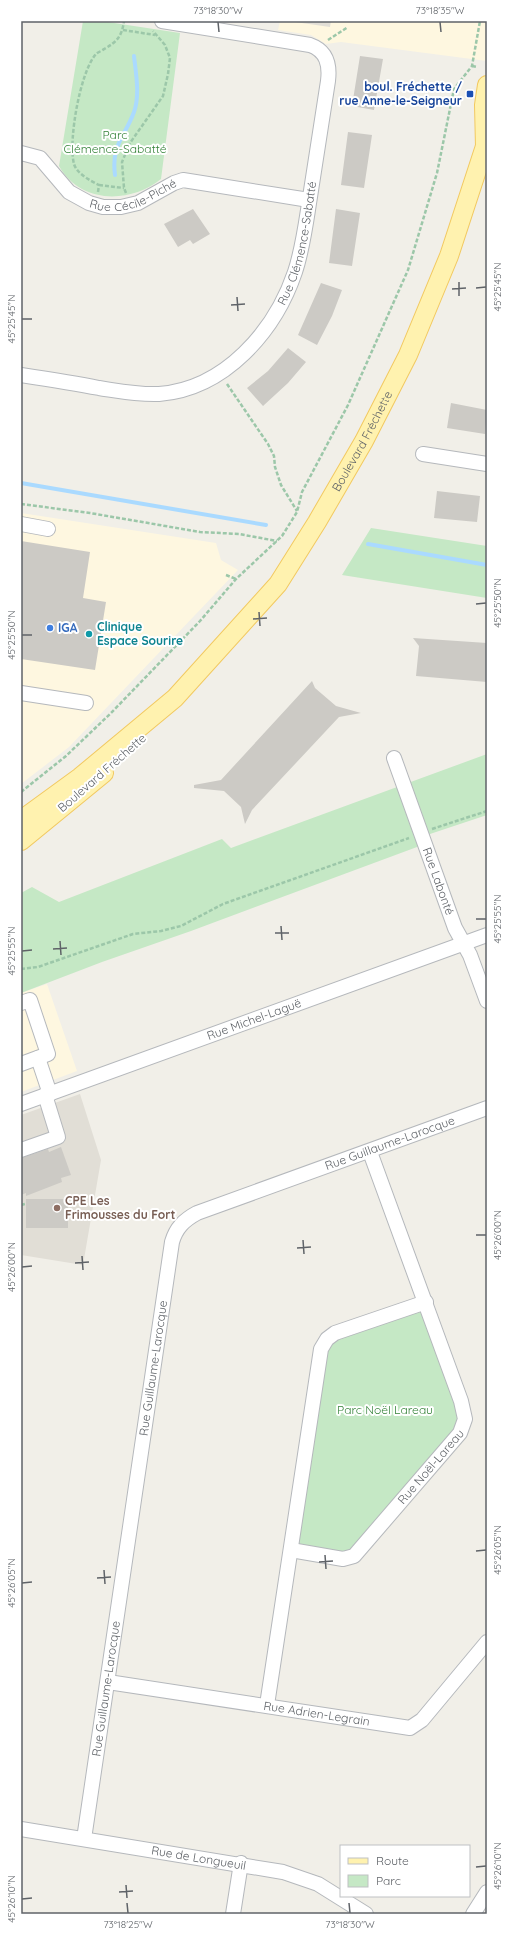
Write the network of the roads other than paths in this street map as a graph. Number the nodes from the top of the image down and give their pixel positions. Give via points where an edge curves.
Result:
1 (156, 23) edge
2 (487, 85) edge
3 (486, 143) edge
4 (21, 153) edge
5 (309, 200) junction
6 (21, 375) edge
7 (422, 454) dead end
8 (487, 464) edge
9 (21, 524) edge
10 (48, 529) dead end
11 (21, 693) edge
12 (175, 698) junction
13 (86, 703) dead end
14 (394, 758) dead end
15 (21, 820) edge
16 (21, 841) edge
17 (487, 935) edge
18 (463, 943) junction
19 (487, 1002) edge
20 (21, 1003) edge
21 (38, 1058) junction
22 (21, 1064) edge
23 (47, 1094) junction
24 (21, 1104) edge
25 (487, 1108) edge
26 (21, 1150) edge
27 (370, 1152) junction
28 (426, 1302) junction
29 (291, 1550) junction
30 (487, 1642) edge
31 (108, 1682) junction
32 (267, 1705) junction
33 (21, 1830) edge
34 (84, 1839) junction
35 (241, 1864) junction
36 (487, 1892) edge
37 (233, 1914) edge
38 (366, 1914) edge
39 (472, 1914) edge

1 - 5 street, Rue Clémence-Sabatté via 305,44 318,49 327,59 329,75
2 - 3 main road, Boulevard Fréchette via 484,106
3 - 12 main road, Boulevard Fréchette via 449,256 408,354 364,441 278,584
4 - 5 street, Rue Cécile-Piché via 40,158 69,192 103,207 131,205 153,196 174,183 189,180
5 - 6 street, Rue Clémence-Sabatté via 298,261 282,302 257,340 220,373 185,388 151,394
7 - 8 street
9 - 10 street
11 - 13 street
12 - 15 main road, Boulevard Fréchette via 92,768
12 - 16 main road, Boulevard Fréchette via 164,715 123,756
14 - 18 street, Rue Labonté via 455,928
17 - 18 street, Rue Michel-Laguë
18 - 19 street, Rue Labonté via 471,956
18 - 23 street, Rue Michel-Laguë
20 - 21 street via 30,1000 48,1054
21 - 22 street
21 - 23 street
23 - 24 street, Rue Michel-Laguë
23 - 26 street via 58,1137
25 - 27 street, Rue Guillaume-Larocque
27 - 28 street, Rue Noël-Lareau
27 - 31 street, Rue Guillaume-Larocque via 197,1213 182,1224 174,1235
28 - 29 street via 335,1333 322,1346
28 - 29 street, Rue Noël-Lareau via 461,1401 465,1419 462,1430 354,1556 344,1559
29 - 32 street
30 - 32 street, Rue Adrien-Legrain via 425,1716 410,1728
31 - 32 street, Rue Adrien-Legrain
31 - 34 street, Rue Guillaume-Larocque
33 - 34 street, Rue de Longueuil
34 - 35 street, Rue de Longueuil
35 - 37 street
35 - 38 street, Rue de Longueuil via 307,1879
36 - 39 street

